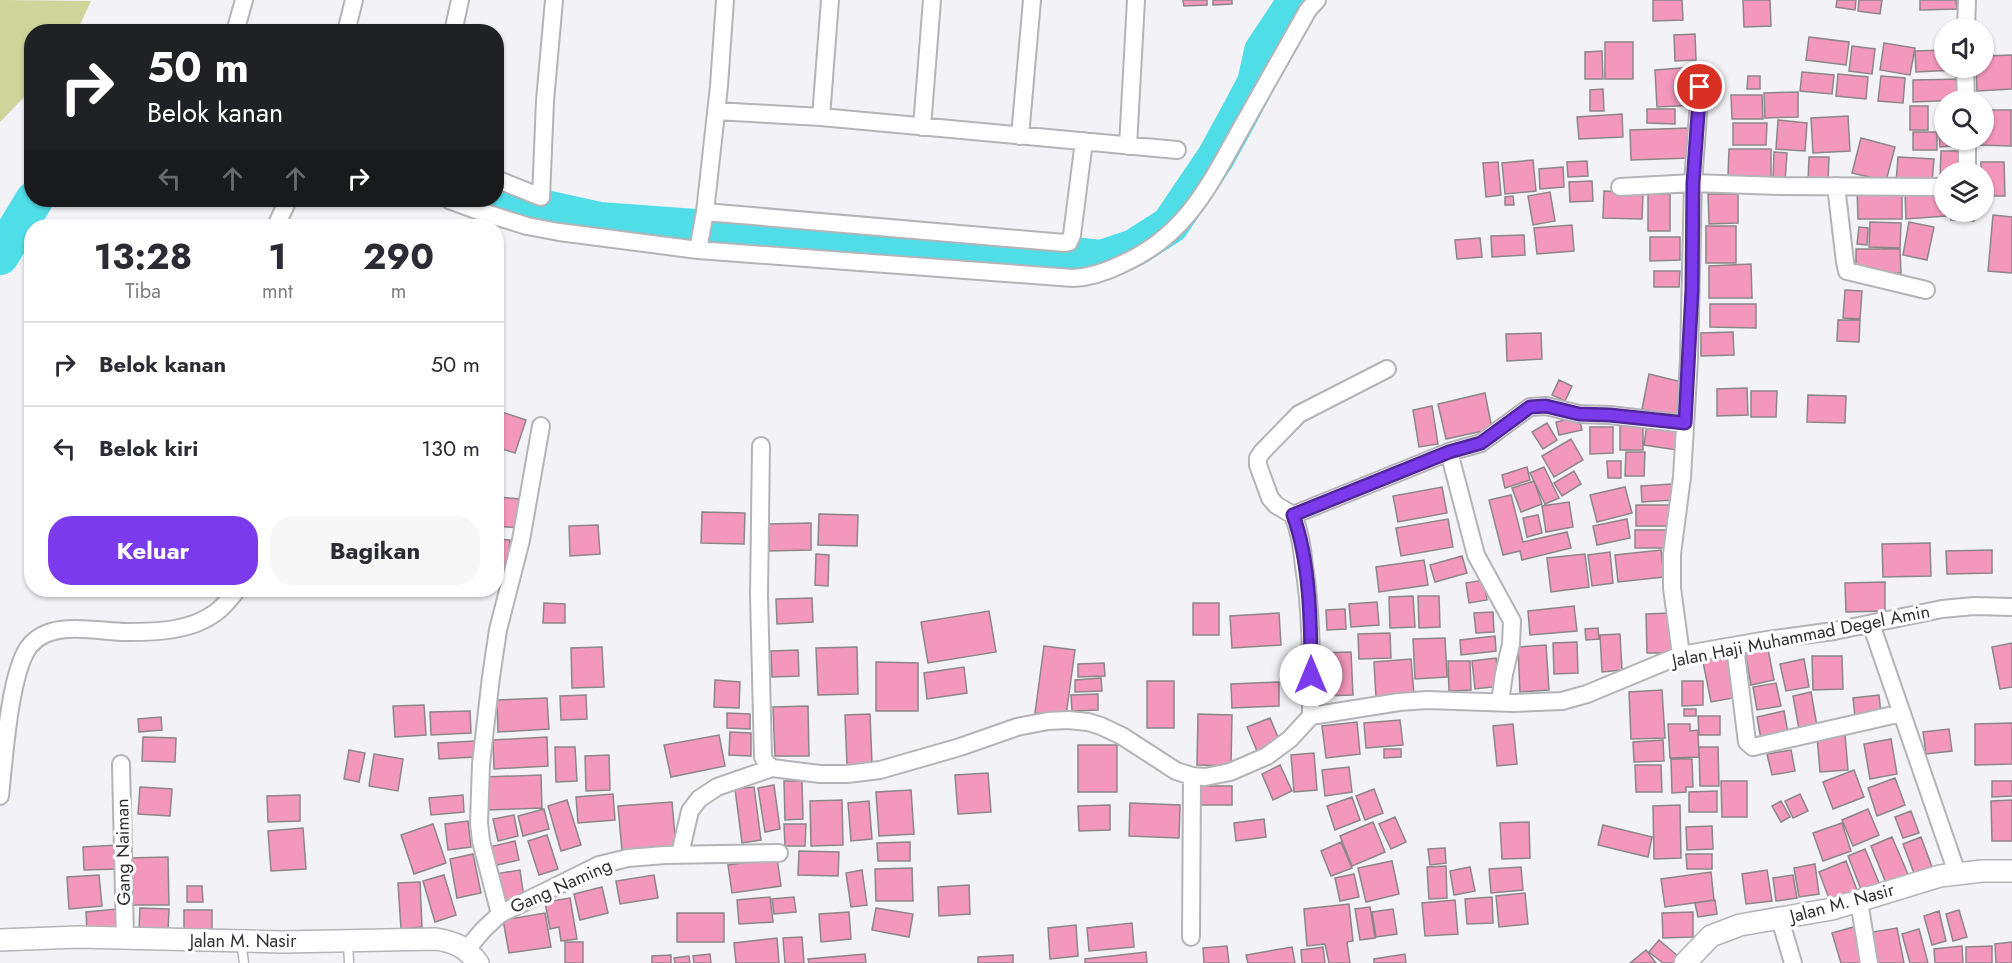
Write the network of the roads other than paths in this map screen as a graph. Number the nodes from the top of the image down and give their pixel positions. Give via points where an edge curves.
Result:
1 (244, 0) edge
2 (354, 0) edge
3 (460, 0) edge
4 (554, 0) edge
5 (725, 0) edge
6 (830, 0) edge
7 (932, 0) edge
8 (1032, 0) edge
9 (1136, 0) edge
10 (1317, 0) edge
11 (1967, 0) edge
12 (1966, 18) edge
13 (237, 24) edge
14 (348, 24) edge
15 (455, 24) edge
16 (1700, 87) dead end
17 (716, 111) junction
18 (821, 117) junction
19 (922, 127) junction
20 (1020, 136) junction
21 (1084, 141) junction
22 (1128, 146) junction
23 (1177, 150) dead end
24 (504, 182) edge
25 (1693, 183) junction
26 (1836, 186) junction
27 (1620, 187) dead end
28 (1934, 187) edge
29 (468, 207) edge
30 (502, 219) edge
31 (504, 220) edge
32 (701, 231) junction
33 (1926, 290) dead end
34 (1387, 369) dead end
35 (1685, 423) junction
36 (541, 426) dead end
37 (761, 446) dead end
38 (1449, 452) junction
39 (1293, 515) junction
40 (230, 597) edge
41 (2012, 607) edge
42 (1871, 624) junction
43 (1734, 646) junction
44 (1681, 655) junction
45 (1500, 702) junction
46 (1902, 714) junction
47 (1311, 716) junction
48 (121, 764) dead end
49 (772, 768) junction
50 (1192, 776) junction
51 (0, 796) edge
52 (680, 854) junction
53 (779, 854) dead end
54 (2012, 871) edge
55 (1957, 873) junction
56 (1859, 901) junction
57 (500, 914) junction
58 (1780, 919) junction
59 (1191, 937) dead end
60 (125, 939) junction
61 (0, 940) edge
62 (241, 941) junction
63 (348, 941) junction
64 (472, 956) edge
65 (244, 963) edge
66 (349, 963) edge
67 (1684, 963) edge
68 (1793, 963) edge
69 (1869, 963) edge

1 - 13 street
2 - 14 street
3 - 15 street
4 - 24 street via 541,197
5 - 17 street
6 - 18 street
7 - 19 street
8 - 20 street
9 - 22 street
10 - 32 street via 1216,175 1188,216 1151,249 1109,270 1073,278
11 - 12 street
16 - 25 street
17 - 18 street
17 - 32 street
18 - 19 street
19 - 20 street
20 - 21 street
21 - 22 street
21 - 32 street via 1072,235 1065,243
22 - 23 street
25 - 26 street
25 - 27 street
25 - 35 street
26 - 28 street
26 - 33 street via 1848,271
29 - 30 street
31 - 32 street via 559,232
34 - 39 street via 1299,414 1258,458 1270,498
35 - 38 street via 1535,406 1481,443
35 - 44 street via 1672,554 1672,588
36 - 57 street via 521,540 498,630 481,764 480,832
37 - 49 street via 763,757
38 - 39 street
38 - 45 street via 1476,555 1512,621
39 - 47 street via 1307,587
40 - 51 street via 215,613 178,628 129,632 66,629 39,638 29,647 18,670
41 - 42 street, Jalan Haji Muhammad Degel Amin via 1942,609
42 - 43 street, Jalan Haji Muhammad Degel Amin
42 - 46 street
43 - 44 street, Jalan Haji Muhammad Degel Amin
43 - 46 street via 1747,742 1752,747
44 - 45 street, Jalan Haji Muhammad Degel Amin via 1573,699
45 - 47 street, Jalan Haji Muhammad Degel Amin via 1399,702
46 - 55 street
47 - 50 street via 1290,739 1249,765 1218,776
48 - 60 street, Gang Naiman
49 - 50 street via 838,774 880,770 1017,727 1068,720 1101,726 1176,771
49 - 52 street via 717,787 699,799 690,810
50 - 59 street
52 - 53 street, Gang Naming
52 - 57 street, Gang Naming via 628,858 599,865
54 - 55 street, Jalan M. Nasir
55 - 56 street, Jalan M. Nasir
56 - 58 street, Jalan M. Nasir
56 - 69 street
57 - 64 street, Gang Naming via 483,930
58 - 67 street, Jalan M. Nasir via 1723,930 1711,936
58 - 68 street
60 - 61 street, Jalan M. Nasir
60 - 62 street, Jalan M. Nasir
62 - 63 street, Jalan M. Nasir
62 - 65 lane
63 - 64 street, Jalan M. Nasir via 436,939 457,944
63 - 66 lane

